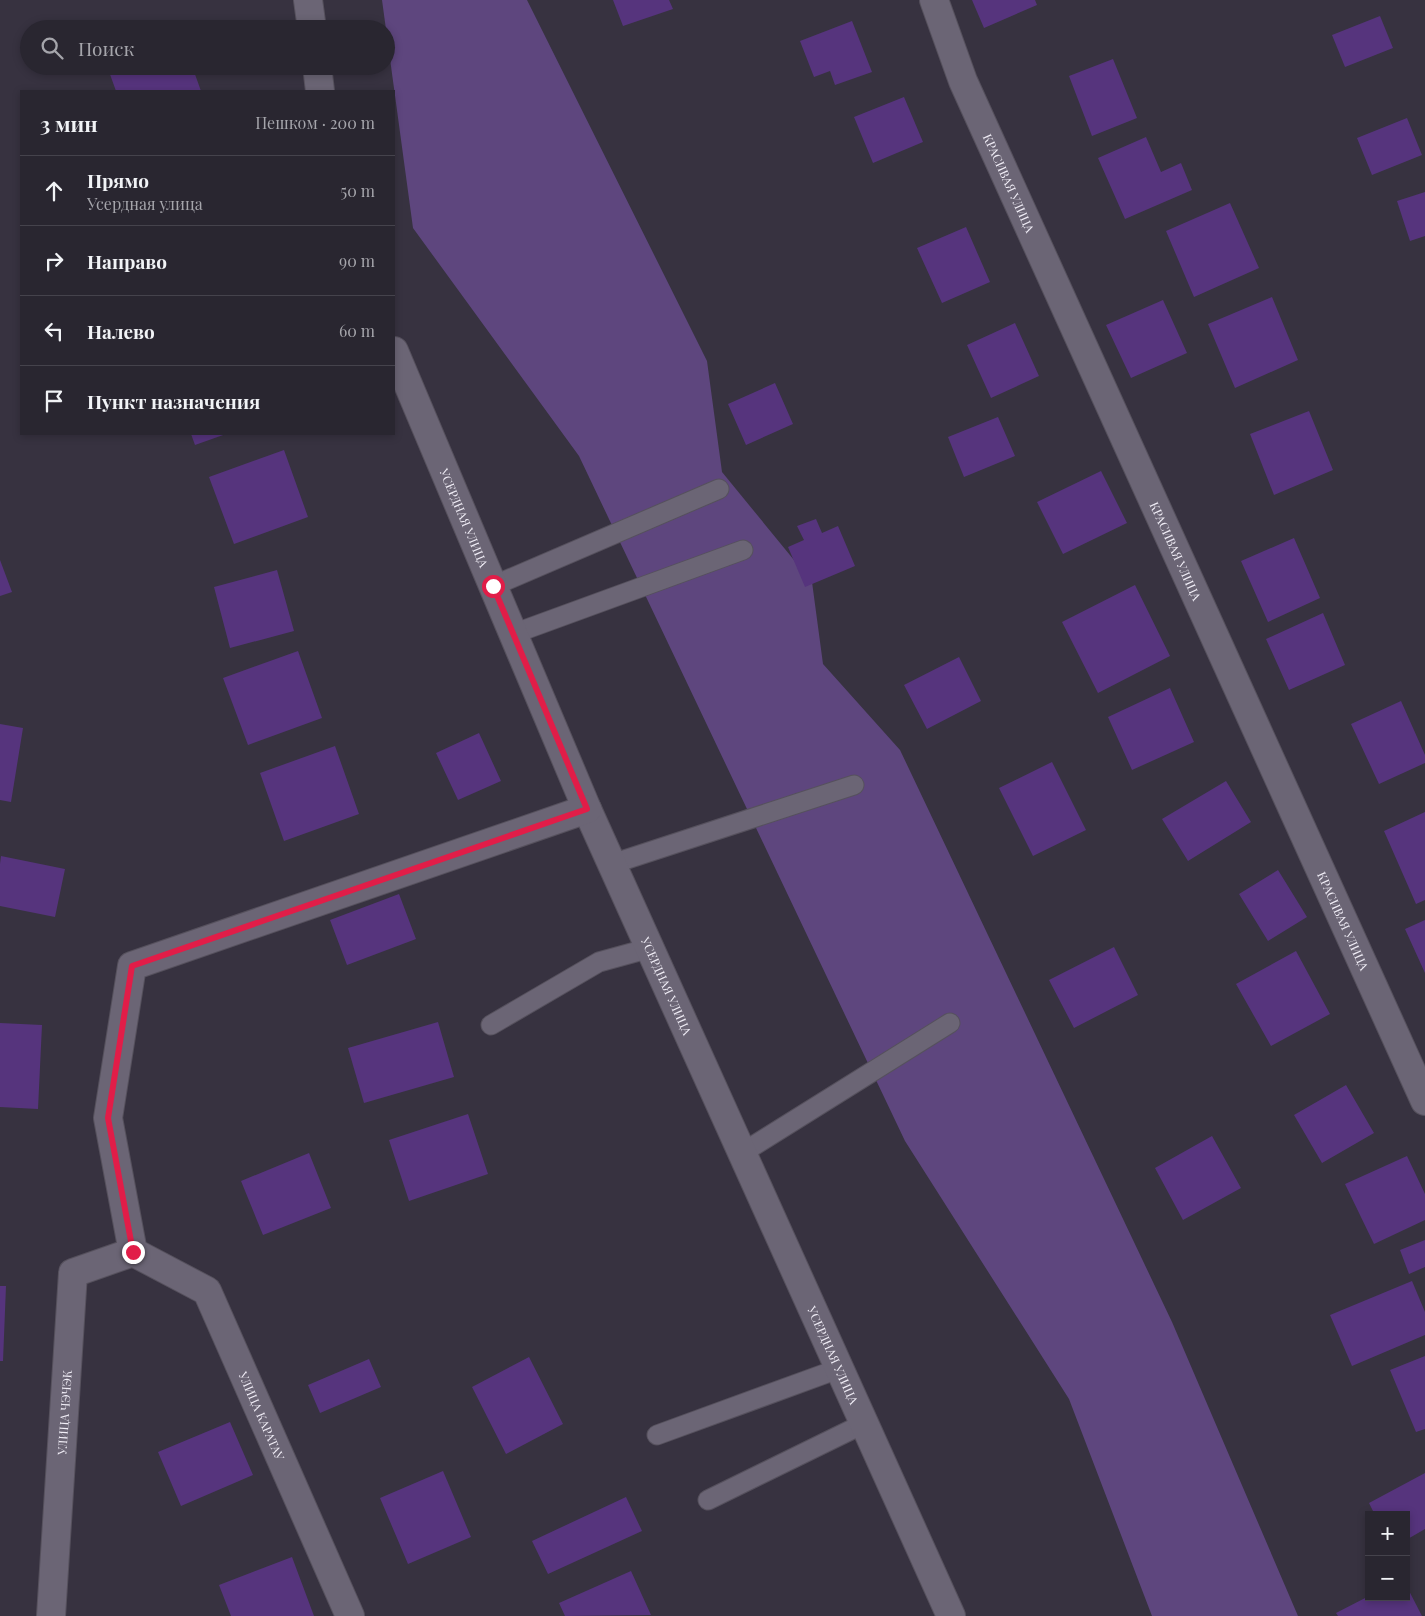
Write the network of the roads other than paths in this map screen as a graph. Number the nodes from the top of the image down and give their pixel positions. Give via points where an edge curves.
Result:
1 (308, 0) edge
2 (934, 0) edge
3 (311, 20) edge
4 (317, 75) edge
5 (320, 90) edge
6 (395, 353) edge
7 (719, 489) dead end
8 (743, 550) dead end
9 (493, 586) junction
10 (513, 634) junction
11 (854, 785) dead end
12 (587, 809) junction
13 (612, 864) junction
14 (650, 948) junction
15 (950, 1022) dead end
16 (490, 1025) dead end
17 (1425, 1101) edge
18 (742, 1153) junction
19 (133, 1252) junction
20 (838, 1369) junction
21 (863, 1424) junction
22 (656, 1435) dead end
23 (708, 1500) dead end
24 (51, 1616) edge
25 (350, 1616) edge
26 (950, 1616) edge

1 - 3 street
2 - 17 street, КРАСИВАЯ УЛИЦА via 963,81
4 - 5 street
6 - 9 street, УСЕРДНАЯ УЛИЦА
7 - 9 lane
8 - 10 lane
9 - 10 street, УСЕРДНАЯ УЛИЦА
10 - 12 street, УСЕРДНАЯ УЛИЦА
11 - 13 lane
12 - 13 street, УСЕРДНАЯ УЛИЦА
12 - 19 street via 132,966 108,1118
13 - 14 street, УСЕРДНАЯ УЛИЦА
14 - 16 lane via 599,962
14 - 18 street, УСЕРДНАЯ УЛИЦА
15 - 18 lane
18 - 20 street, УСЕРДНАЯ УЛИЦА
19 - 24 street, УЛИЦА ЧЭЧЭК via 73,1274
19 - 25 street, УЛИЦА КАРАТАУ via 207,1290
20 - 21 street, УСЕРДНАЯ УЛИЦА
20 - 22 lane
21 - 23 lane
21 - 26 street, УСЕРДНАЯ УЛИЦА

